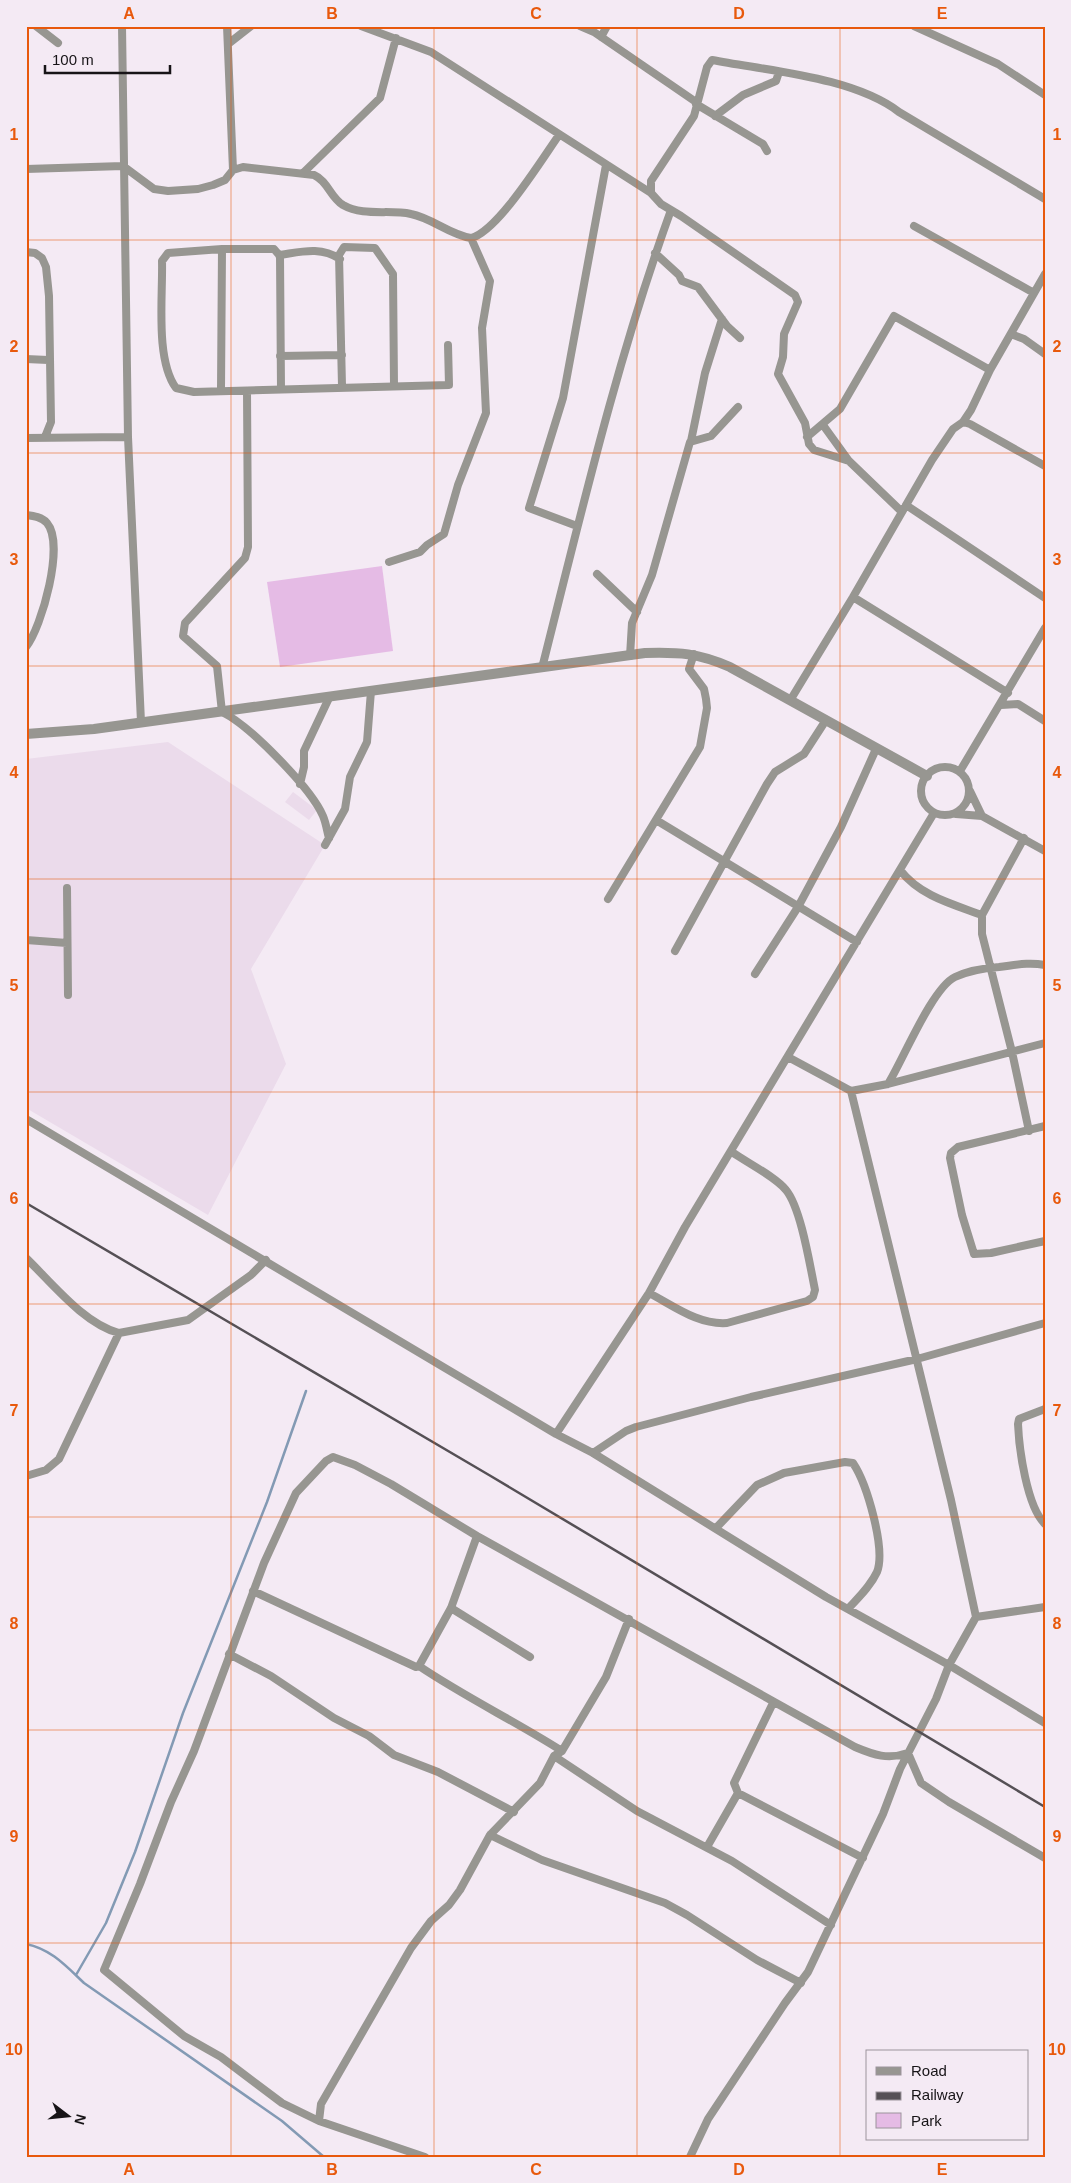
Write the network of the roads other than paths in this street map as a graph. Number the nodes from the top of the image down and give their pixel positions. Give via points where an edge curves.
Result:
1 (36, 26) edge
2 (122, 26) edge
3 (227, 26) edge
4 (251, 26) edge
5 (361, 26) edge
6 (580, 26) edge
7 (607, 26) edge
8 (914, 26) edge
9 (601, 37) junction
10 (396, 38) junction
11 (58, 43) dead end
12 (228, 44) junction
13 (779, 72) junction
14 (1045, 94) edge
15 (696, 103) junction
16 (716, 116) junction
17 (559, 135) junction
18 (767, 151) dead end
19 (606, 164) junction
20 (123, 166) junction
21 (26, 169) edge
22 (233, 170) junction
23 (303, 173) junction
24 (651, 193) junction
25 (1045, 199) edge
26 (671, 210) junction
27 (914, 226) dead end
28 (472, 238) junction
29 (222, 249) junction
30 (26, 252) edge
31 (655, 253) junction
32 (279, 255) junction
33 (340, 259) junction
34 (1045, 274) edge
35 (1034, 293) junction
36 (722, 319) junction
37 (1011, 334) junction
38 (740, 338) dead end
39 (448, 345) dead end
40 (1045, 354) edge
41 (342, 355) junction
42 (280, 356) junction
43 (26, 359) edge
44 (48, 360) junction
45 (990, 370) junction
46 (342, 386) junction
47 (394, 386) junction
48 (282, 389) junction
49 (220, 390) junction
50 (248, 391) junction
51 (738, 407) dead end
52 (963, 422) junction
53 (823, 424) junction
54 (45, 437) junction
55 (128, 437) junction
56 (807, 437) junction
57 (26, 438) edge
58 (692, 441) junction
59 (849, 461) junction
60 (1045, 466) edge
61 (906, 505) junction
62 (902, 512) junction
63 (26, 516) edge
64 (577, 526) junction
65 (389, 562) dead end
66 (597, 574) dead end
67 (853, 597) junction
68 (1045, 598) edge
69 (637, 612) junction
70 (1045, 628) edge
71 (26, 647) edge
72 (694, 654) junction
73 (630, 656) junction
74 (542, 668) junction
75 (371, 691) junction
76 (1009, 692) junction
77 (329, 698) junction
78 (791, 700) junction
79 (1018, 704) junction
80 (1001, 705) junction
81 (222, 712) junction
82 (826, 720) junction
83 (1045, 721) edge
84 (141, 722) junction
85 (26, 734) edge
86 (876, 749) junction
87 (960, 771) junction
88 (926, 776) junction
89 (300, 784) junction
90 (970, 789) junction
91 (934, 813) junction
92 (954, 814) junction
93 (982, 816) junction
94 (656, 820) junction
95 (1024, 838) junction
96 (1045, 851) edge
97 (725, 863) junction
98 (900, 870) junction
99 (67, 888) dead end
100 (608, 899) dead end
101 (798, 907) junction
102 (982, 915) junction
103 (26, 940) edge
104 (857, 942) junction
105 (67, 943) junction
106 (675, 951) dead end
107 (1045, 965) edge
108 (989, 968) junction
109 (755, 974) dead end
110 (68, 995) dead end
111 (1045, 1043) edge
112 (1012, 1052) junction
113 (788, 1057) junction
114 (888, 1084) junction
115 (851, 1091) junction
116 (26, 1119) edge
117 (1045, 1126) edge
118 (1029, 1131) junction
119 (732, 1152) junction
120 (1045, 1242) edge
121 (26, 1258) edge
122 (266, 1260) junction
123 (649, 1293) junction
124 (1045, 1323) edge
125 (119, 1333) junction
126 (917, 1359) junction
127 (1045, 1410) edge
128 (556, 1434) junction
129 (593, 1454) junction
130 (26, 1476) edge
131 (1045, 1524) edge
132 (716, 1528) junction
133 (477, 1536) junction
134 (253, 1591) junction
135 (1045, 1607) edge
136 (450, 1608) junction
137 (848, 1609) junction
138 (976, 1617) junction
139 (629, 1619) junction
140 (229, 1654) junction
141 (530, 1657) dead end
142 (949, 1665) junction
143 (419, 1666) junction
144 (773, 1703) junction
145 (1045, 1723) edge
146 (562, 1751) junction
147 (908, 1753) junction
148 (554, 1756) junction
149 (738, 1792) junction
150 (514, 1812) junction
151 (490, 1835) junction
152 (707, 1847) junction
153 (863, 1858) junction
154 (1045, 1858) edge
155 (832, 1925) junction
156 (800, 1982) junction
157 (319, 2121) junction
158 (426, 2157) edge
159 (690, 2157) edge

1 - 11 street
2 - 20 street
3 - 12 street
4 - 12 street
5 - 10 street
6 - 9 street
7 - 9 street
8 - 14 street via 998,64
9 - 15 street
10 - 17 street via 431,52
10 - 23 street via 380,98
12 - 22 street
13 - 15 street via 712,60
13 - 16 street via 776,81 743,95
13 - 25 street via 843,86 882,99
15 - 16 street
15 - 24 street via 694,116 651,181
16 - 18 street via 763,144
17 - 19 street
17 - 28 street via 504,212
19 - 24 street
19 - 64 street via 563,398 529,508
20 - 21 street
20 - 22 street via 154,189 168,192 213,185 225,180
20 - 55 street
22 - 23 street via 243,167
23 - 28 street via 321,178 336,199 348,207 368,212 412,214
24 - 26 street
26 - 31 street
26 - 56 street via 796,295 798,302 784,334 778,374 806,423
27 - 35 street
28 - 65 street via 490,281 482,328 486,413 458,485 444,534 420,552
29 - 32 street via 274,249
29 - 49 street
29 - 49 street via 168,253 162,261 163,347 172,383 176,388 194,392
30 - 44 street via 42,258 46,267
31 - 36 street via 682,281 698,287
31 - 64 street via 618,370
32 - 33 street via 316,250 329,252
32 - 42 street
33 - 41 street
33 - 47 street via 344,247 375,248 393,274
34 - 35 street
35 - 37 street
36 - 38 street
36 - 58 street via 705,373
37 - 40 street
37 - 45 street
39 - 47 street via 449,385
41 - 42 street
41 - 46 street
42 - 48 street
43 - 44 street
44 - 54 street via 51,422
45 - 52 street
45 - 53 street via 894,316 850,396
46 - 47 street
46 - 48 street
48 - 50 street
49 - 50 street
50 - 81 street via 248,547 245,558 183,629 183,636 217,666
51 - 58 street via 712,436
52 - 60 street
52 - 61 street via 953,429
53 - 56 street
53 - 59 street
54 - 55 street
54 - 57 street
55 - 84 street
56 - 59 street via 814,450
58 - 69 street via 652,575
59 - 62 street
61 - 62 street
61 - 68 street
62 - 67 street
63 - 71 street via 42,518 51,529 53,566 50,587 32,640
64 - 74 street
66 - 69 street
67 - 76 street
67 - 78 street
69 - 73 street via 630,632
70 - 76 street
72 - 73 street via 670,652
72 - 78 street via 730,667
72 - 94 street via 689,668 704,689 707,708 702,740
73 - 74 street
74 - 75 street
75 - 77 street
75 - 89 street via 367,742 350,777 345,809 327,842 323,815
76 - 79 street
76 - 80 street
77 - 81 street
77 - 89 street via 304,751
78 - 82 street
79 - 80 street
79 - 83 street
80 - 87 street
81 - 84 street
81 - 89 street via 236,719 270,750
82 - 86 street
82 - 97 street via 804,754 775,772
84 - 85 street
86 - 88 street
86 - 101 street via 841,827
87 - 88 street via 940,768
87 - 90 street
88 - 91 street via 921,787 922,799
90 - 92 street via 966,805
90 - 93 street
91 - 92 street
91 - 98 street
92 - 93 street
93 - 95 street
94 - 97 street
94 - 100 street
95 - 96 street
95 - 102 street
97 - 101 street
97 - 106 street
98 - 102 street via 923,891
98 - 104 street
99 - 105 street
101 - 104 street
101 - 109 street
102 - 108 street
103 - 105 street
104 - 113 street
105 - 110 street
107 - 108 street via 1028,962
108 - 112 street
108 - 114 street via 954,978 943,986
111 - 112 street
112 - 114 street
112 - 118 street
113 - 115 street
113 - 119 street
114 - 115 street
115 - 126 street
116 - 122 street
117 - 118 street
118 - 120 street via 958,1147 950,1158 974,1254
119 - 123 street
119 - 123 street via 786,1190 799,1221 814,1297 715,1324 702,1322
121 - 125 street via 88,1318 109,1331
122 - 125 street via 251,1276 188,1320
122 - 128 street
123 - 128 street
124 - 126 street
125 - 130 street via 59,1460 46,1470
126 - 129 street via 636,1427
126 - 138 street
127 - 131 street via 1019,1419 1018,1424 1026,1480 1035,1510
128 - 129 street
129 - 132 street
132 - 137 street
132 - 137 street via 757,1485 784,1473 853,1463 869,1505 880,1551 877,1572
133 - 134 street via 391,1484 333,1457 326,1460 296,1493
133 - 136 street
133 - 139 street
134 - 140 street
134 - 143 street
135 - 138 street
136 - 141 street
136 - 143 street
137 - 142 street
138 - 142 street
139 - 144 street
139 - 146 street via 606,1677
140 - 150 street via 369,1736 384,1749 438,1772
140 - 157 street via 194,1750 104,1970 184,2036 221,2057 282,2103
142 - 145 street
142 - 147 street via 936,1699
143 - 146 street via 454,1690 518,1723
144 - 147 street via 875,1755 897,1757
144 - 149 street via 734,1783
146 - 148 street
147 - 153 street
147 - 154 street via 921,1783
148 - 150 street via 540,1783
148 - 152 street via 637,1811
149 - 152 street
149 - 153 street
150 - 151 street
151 - 156 street via 542,1860 665,1903 757,1960
151 - 157 street via 460,1890 411,1948 321,2104
152 - 155 street
153 - 155 street
155 - 156 street
156 - 159 street via 708,2119
157 - 158 street

